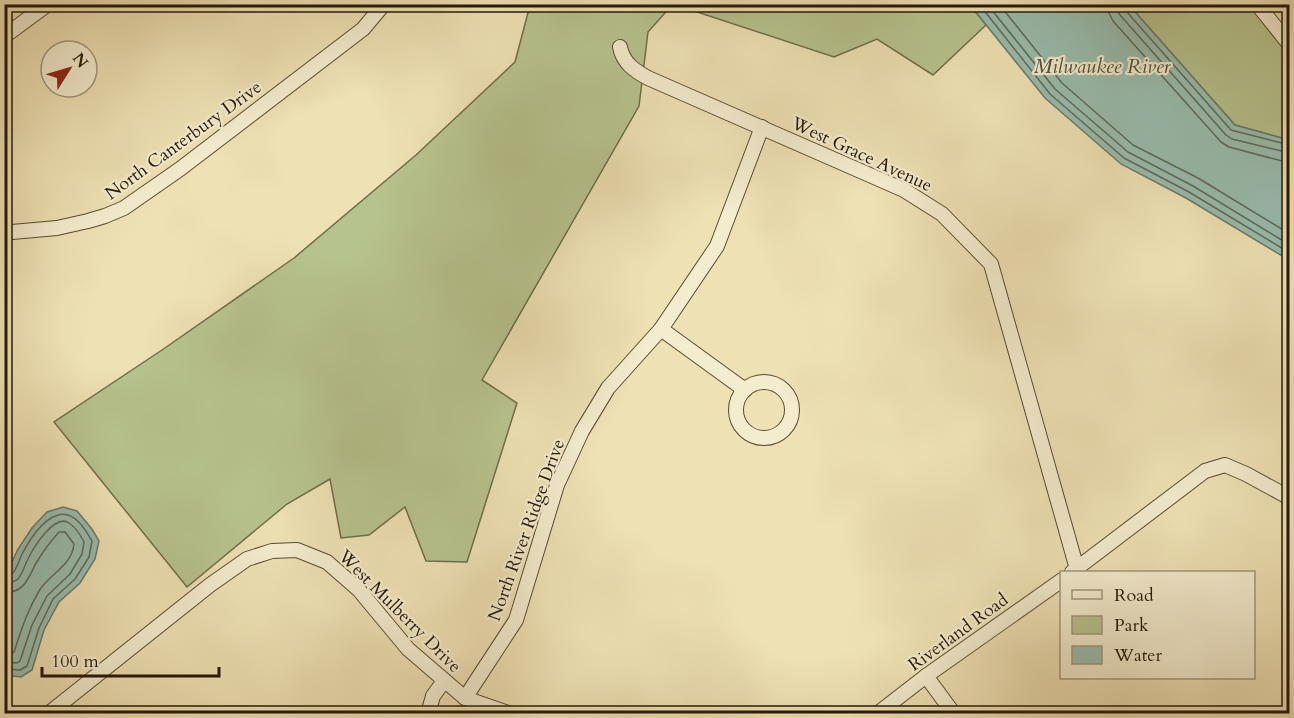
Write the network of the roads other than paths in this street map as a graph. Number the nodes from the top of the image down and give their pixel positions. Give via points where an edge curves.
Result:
1 (48, 4) edge
2 (384, 4) edge
3 (1257, 4) edge
4 (4, 33) edge
5 (1290, 45) edge
6 (620, 47) dead end
7 (762, 127) junction
8 (4, 234) edge
9 (661, 329) junction
10 (745, 390) junction
11 (1290, 498) edge
12 (1075, 571) edge
13 (1060, 581) edge
14 (926, 676) junction
15 (444, 681) junction
16 (465, 698) junction
17 (486, 710) edge
18 (48, 714) edge
19 (428, 714) edge
20 (511, 714) edge
21 (877, 714) edge
22 (954, 714) edge

1 - 4 street
2 - 8 street, North Canterbury Drive via 363,29 124,208 57,228
3 - 5 street
6 - 7 street, West Grace Avenue via 627,64 644,75
7 - 9 street, North River Ridge Drive via 717,246
7 - 12 street, West Grace Avenue via 904,190 942,214 991,264
9 - 10 street
9 - 16 street, North River Ridge Drive via 608,388 582,431 557,485 516,620
10 - 10 street via 736,405 736,415 745,431 762,438 779,434 792,410 786,393 771,383 761,382
11 - 12 street via 1225,465 1205,471
13 - 14 street, Riverland Road
14 - 21 street, Riverland Road
14 - 22 street
15 - 16 street, West Mulberry Drive
15 - 18 street, West Mulberry Drive via 408,649 359,590 327,562 297,550 272,551 247,559 210,585
15 - 19 street via 433,696
16 - 17 street, West Mulberry Drive
17 - 20 street, West Mulberry Drive

